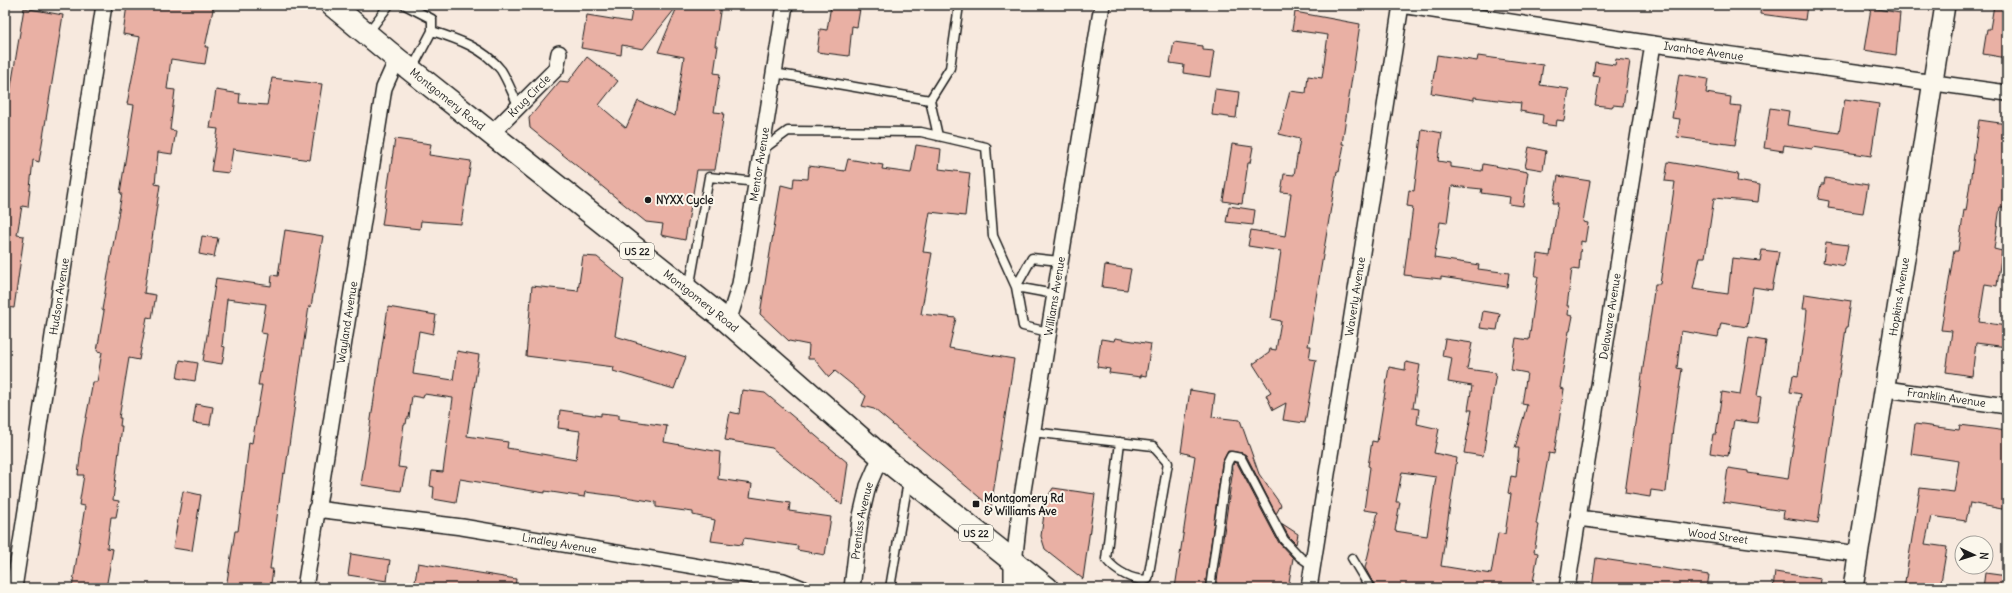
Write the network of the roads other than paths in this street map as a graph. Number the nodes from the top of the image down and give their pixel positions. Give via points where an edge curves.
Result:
1 (104, 5) edge
2 (332, 5) edge
3 (390, 5) edge
4 (405, 5) edge
5 (785, 5) edge
6 (959, 5) edge
7 (1102, 5) edge
8 (1401, 5) edge
9 (1945, 5) edge
10 (432, 31) junction
11 (367, 34) junction
12 (1653, 44) junction
13 (559, 53) dead end
14 (404, 65) junction
15 (774, 73) junction
16 (1932, 83) junction
17 (2007, 93) edge
18 (930, 100) junction
19 (519, 107) junction
20 (491, 134) junction
21 (938, 136) junction
22 (762, 150) junction
23 (757, 182) junction
24 (1059, 261) junction
25 (1016, 287) junction
26 (689, 292) junction
27 (1054, 294) junction
28 (728, 322) junction
29 (1048, 332) junction
30 (1886, 389) junction
31 (2007, 406) edge
32 (1032, 432) junction
33 (1120, 442) junction
34 (881, 456) junction
35 (909, 478) junction
36 (316, 509) junction
37 (1578, 518) junction
38 (1859, 554) junction
39 (1352, 558) dead end
40 (1014, 563) junction
41 (1313, 566) junction
42 (14, 588) edge
43 (305, 588) edge
44 (802, 588) edge
45 (852, 588) edge
46 (890, 588) edge
47 (1014, 588) edge
48 (1047, 588) edge
49 (1210, 588) edge
50 (1309, 588) edge
51 (1370, 588) edge
52 (1567, 588) edge
53 (1853, 588) edge

1 - 42 street, Hudson Avenue
2 - 11 main road, Montgomery Road / US 22
3 - 11 lane
4 - 10 lane via 432,19
5 - 15 street, Mentor Avenue
6 - 18 lane via 950,68
7 - 24 street, Williams Avenue
8 - 12 street, Ivanhoe Avenue
8 - 41 street, Waverly Avenue
9 - 16 street, Hopkins Avenue
10 - 14 lane
10 - 19 lane via 458,39 483,52 501,70
11 - 14 main road, Montgomery Road / US 22
12 - 16 street, Ivanhoe Avenue
12 - 37 street, Delaware Avenue
13 - 19 street, Krug Circle via 556,69
14 - 20 main road, Montgomery Road / US 22
14 - 36 street, Wayland Avenue via 384,88
15 - 18 lane
15 - 22 street, Mentor Avenue
16 - 17 street, Ivanhoe Avenue
16 - 30 street, Hopkins Avenue
18 - 21 lane
19 - 20 street, Krug Circle
20 - 26 main road, Montgomery Road / US 22
21 - 22 lane via 921,132 788,131
21 - 25 lane via 986,147 993,236
22 - 23 street, Mentor Avenue
23 - 26 lane via 709,177
23 - 28 street, Mentor Avenue via 740,284
24 - 25 lane via 1032,258
24 - 27 street, Williams Avenue
25 - 27 lane
25 - 29 lane via 1023,326
26 - 28 main road, Montgomery Road / US 22
27 - 29 street, Williams Avenue
28 - 34 main road, Montgomery Road / US 22
29 - 32 street, Williams Avenue
30 - 31 street, Franklin Avenue
30 - 38 street, Hopkins Avenue
32 - 33 lane
32 - 40 street, Williams Avenue
33 - 33 lane via 1153,446 1168,463 1148,579 1140,581 1112,567 1106,559
34 - 35 main road, Montgomery Road / US 22
34 - 45 street, Prentiss Avenue via 868,486 860,520
35 - 40 main road, Montgomery Road / US 22
35 - 46 lane
36 - 43 street, Wayland Avenue
36 - 44 street, Lindley Avenue via 462,527 783,581
37 - 38 street, Wood Street
37 - 52 street, Delaware Avenue
38 - 53 street, Hopkins Avenue
39 - 51 lane
40 - 47 street, Williams Avenue
40 - 48 main road, Montgomery Road / US 22
41 - 49 lane via 1284,540 1241,458 1231,456 1227,464
41 - 50 street, Waverly Avenue

